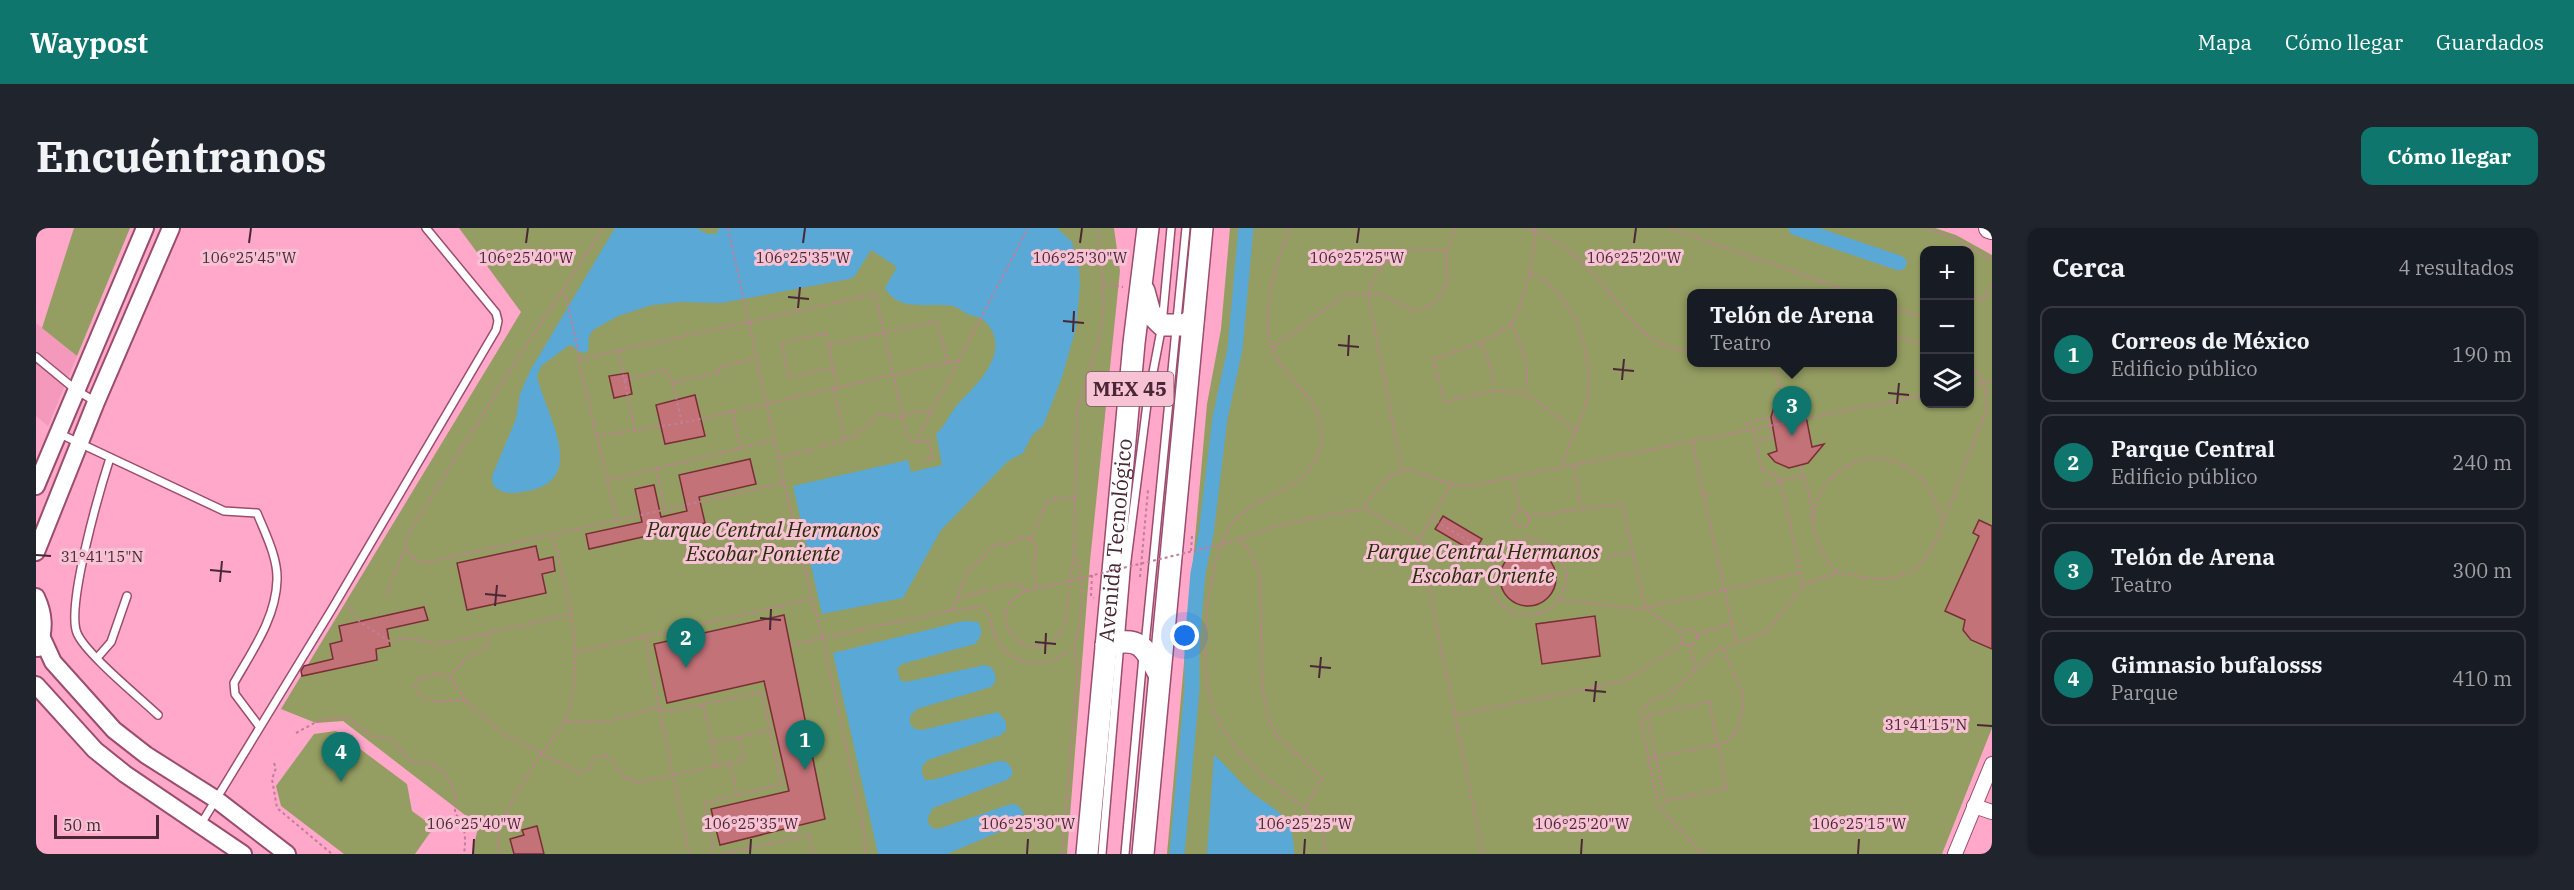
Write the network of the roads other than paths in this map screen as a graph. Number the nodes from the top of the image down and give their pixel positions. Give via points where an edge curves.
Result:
1 (145, 228) edge
2 (171, 228) edge
3 (426, 228) edge
4 (1148, 228) edge
5 (1170, 228) edge
6 (1186, 228) edge
7 (1202, 228) edge
8 (1133, 286) junction
9 (1177, 324) junction
10 (36, 357) edge
11 (76, 390) junction
12 (96, 402) junction
13 (58, 433) junction
14 (80, 443) junction
15 (110, 458) junction
16 (36, 486) edge
17 (36, 552) edge
18 (127, 596) dead end
19 (36, 597) edge
20 (1113, 643) junction
21 (39, 644) edge
22 (1144, 649) junction
23 (97, 658) junction
24 (1159, 674) junction
25 (37, 687) edge
26 (158, 715) dead end
27 (259, 726) junction
28 (1992, 764) edge
29 (217, 800) junction
30 (1982, 801) edge
31 (1992, 812) edge
32 (201, 824) junction
33 (243, 854) edge
34 (287, 854) edge
35 (1086, 854) edge
36 (1102, 854) edge
37 (1125, 854) edge
38 (1143, 854) edge
39 (1955, 854) edge

1 - 11 street
2 - 12 street
3 - 27 lane via 496,313 496,330
4 - 8 main road, Avenida Tecnológico / MEX 45
5 - 9 lane
6 - 9 lane
7 - 9 main road, MEX 45
8 - 9 main road via 1150,313
8 - 20 main road, Avenida Tecnológico / MEX 45 via 1134,343
9 - 20 lane via 1146,404
9 - 22 lane
9 - 24 main road, MEX 45
10 - 11 lane
11 - 12 lane
11 - 13 street
12 - 14 street
13 - 14 lane
13 - 16 street
14 - 15 lane
14 - 17 street
15 - 23 lane via 96,502 75,601 77,635
15 - 27 lane via 224,511 257,513 272,552 277,579 270,617 234,683 235,694
18 - 23 lane via 111,642
19 - 21 street via 44,623
20 - 22 main road via 1132,641
20 - 35 main road, Avenida Tecnológico / MEX 45
20 - 36 lane
21 - 29 street via 114,730
22 - 24 main road
22 - 37 lane
23 - 26 lane
24 - 38 main road, MEX 45
25 - 32 street via 95,750
27 - 29 lane
28 - 30 street
29 - 32 lane
29 - 34 street
30 - 31 street
30 - 39 street
32 - 33 street

